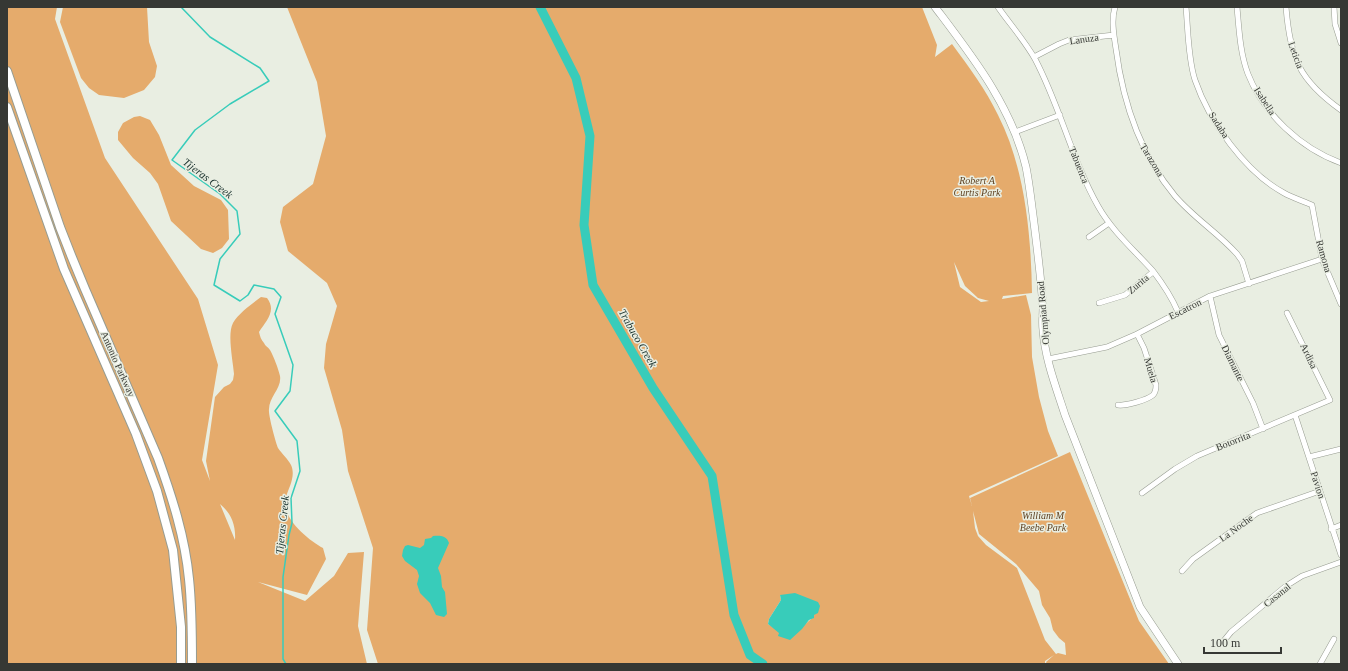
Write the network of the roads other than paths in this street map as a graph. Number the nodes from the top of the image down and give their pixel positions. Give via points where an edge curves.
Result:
1 (935, 7) edge
2 (998, 7) edge
3 (1114, 7) edge
4 (1186, 7) edge
5 (1237, 7) edge
6 (1286, 7) edge
7 (1334, 7) edge
8 (1114, 35) junction
9 (1341, 43) edge
10 (1034, 57) junction
11 (7, 71) edge
12 (7, 107) edge
13 (1341, 110) edge
14 (1060, 115) junction
15 (1015, 132) junction
16 (1341, 163) edge
17 (1312, 205) joint
18 (1109, 223) junction
19 (1089, 236) dead end
20 (1322, 258) junction
21 (1153, 272) junction
22 (1249, 284) junction
23 (1210, 296) junction
24 (1099, 303) dead end
25 (1341, 304) edge
26 (1178, 312) junction
27 (1287, 313) dead end
28 (1138, 334) junction
29 (1048, 359) junction
30 (1330, 400) joint
31 (1118, 405) dead end
32 (1295, 415) junction
33 (1263, 429) junction
34 (1341, 450) edge
35 (1309, 457) junction
36 (1320, 491) junction
37 (1142, 493) dead end
38 (1341, 525) edge
39 (1331, 529) junction
40 (1341, 555) edge
41 (1341, 562) edge
42 (1182, 571) dead end
43 (1334, 639) dead end
44 (1222, 643) dead end
45 (181, 664) edge
46 (192, 664) edge
47 (1178, 664) edge
48 (1320, 664) edge

1 - 15 main road, Olympiad Road via 998,96
2 - 10 street, Tabuenca
3 - 8 street, Tarazona
4 - 17 street, Sadaba via 1195,78 1206,104 1223,132 1240,155 1261,176 1284,193
5 - 16 street, Isabella via 1242,50 1248,74 1265,105 1298,140
6 - 13 street, Leticia via 1288,31 1295,58 1303,74 1322,96
7 - 9 street via 1335,24
8 - 10 street, Lanuza via 1069,40
8 - 22 street, Tarazona via 1118,69 1129,112 1153,165 1176,196 1237,254 1242,261
10 - 14 street, Tabuenca
11 - 46 main road, Antonio Parkway via 60,227 168,484 178,519 189,578
12 - 45 main road, Antonio Parkway via 64,269 136,434 157,491 173,550 181,627
14 - 15 street
14 - 18 street, Tabuenca via 1092,194
15 - 29 main road, Olympiad Road via 1026,167
17 - 20 street, Ramona
18 - 19 street
18 - 21 street, Tabuenca
20 - 22 street, Escatron
20 - 25 street, Ramona
21 - 24 street, Zurita via 1125,295
21 - 26 street, Tabuenca
22 - 23 street, Escatron
23 - 26 street, Escatron
23 - 33 street, Diamante via 1219,336
26 - 28 street, Escatron
27 - 30 street, Ardisa
28 - 29 street, Escatron via 1107,347
28 - 31 street, Muela via 1156,391 1149,397 1128,405
29 - 47 main road, Olympiad Road via 1065,415 1140,607
30 - 32 street, Botorrita
32 - 33 street, Botorrita
32 - 35 street, Pavion
33 - 37 street, Botorrita via 1197,456
34 - 35 street
35 - 36 street, Pavion
36 - 39 street, Pavion
36 - 42 street, La Noche via 1257,513 1193,559
38 - 39 street
39 - 40 street, Pavion
41 - 44 street, Casanal via 1302,576 1286,586 1231,632
43 - 48 street

